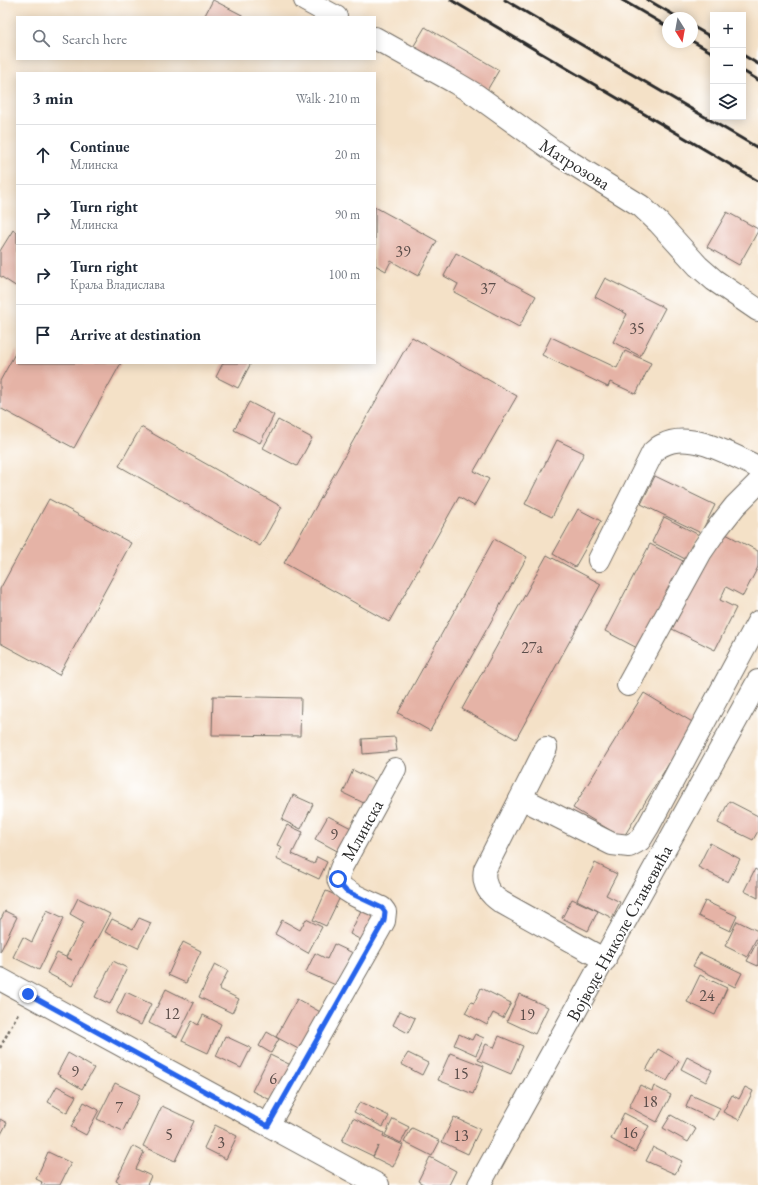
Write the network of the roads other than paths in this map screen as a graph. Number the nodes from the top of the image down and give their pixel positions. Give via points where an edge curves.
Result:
1 (305, 0) edge
2 (334, 16) edge
3 (376, 39) edge
4 (758, 310) edge
5 (758, 467) edge
6 (758, 483) edge
7 (599, 560) dead end
8 (758, 622) edge
9 (758, 681) edge
10 (628, 685) dead end
11 (546, 748) dead end
12 (395, 769) dead end
13 (521, 798) junction
14 (605, 960) junction
15 (0, 979) edge
16 (268, 1126) junction
17 (378, 1185) edge
18 (479, 1185) edge

1 - 2 street
3 - 4 street, Матрозова via 456,82 562,157 641,206 698,266
5 - 7 street via 691,440 664,444 653,452
6 - 10 street via 735,506 701,552
8 - 13 street via 640,840 628,846 612,844
9 - 14 street, Војводе Николе Стањевића
11 - 13 street
12 - 16 street, Млинска via 342,866 338,879 346,891 382,908 385,912 384,921
13 - 14 street via 485,869 487,888 500,902
14 - 18 street, Војводе Николе Стањевића
15 - 16 street
16 - 17 street

